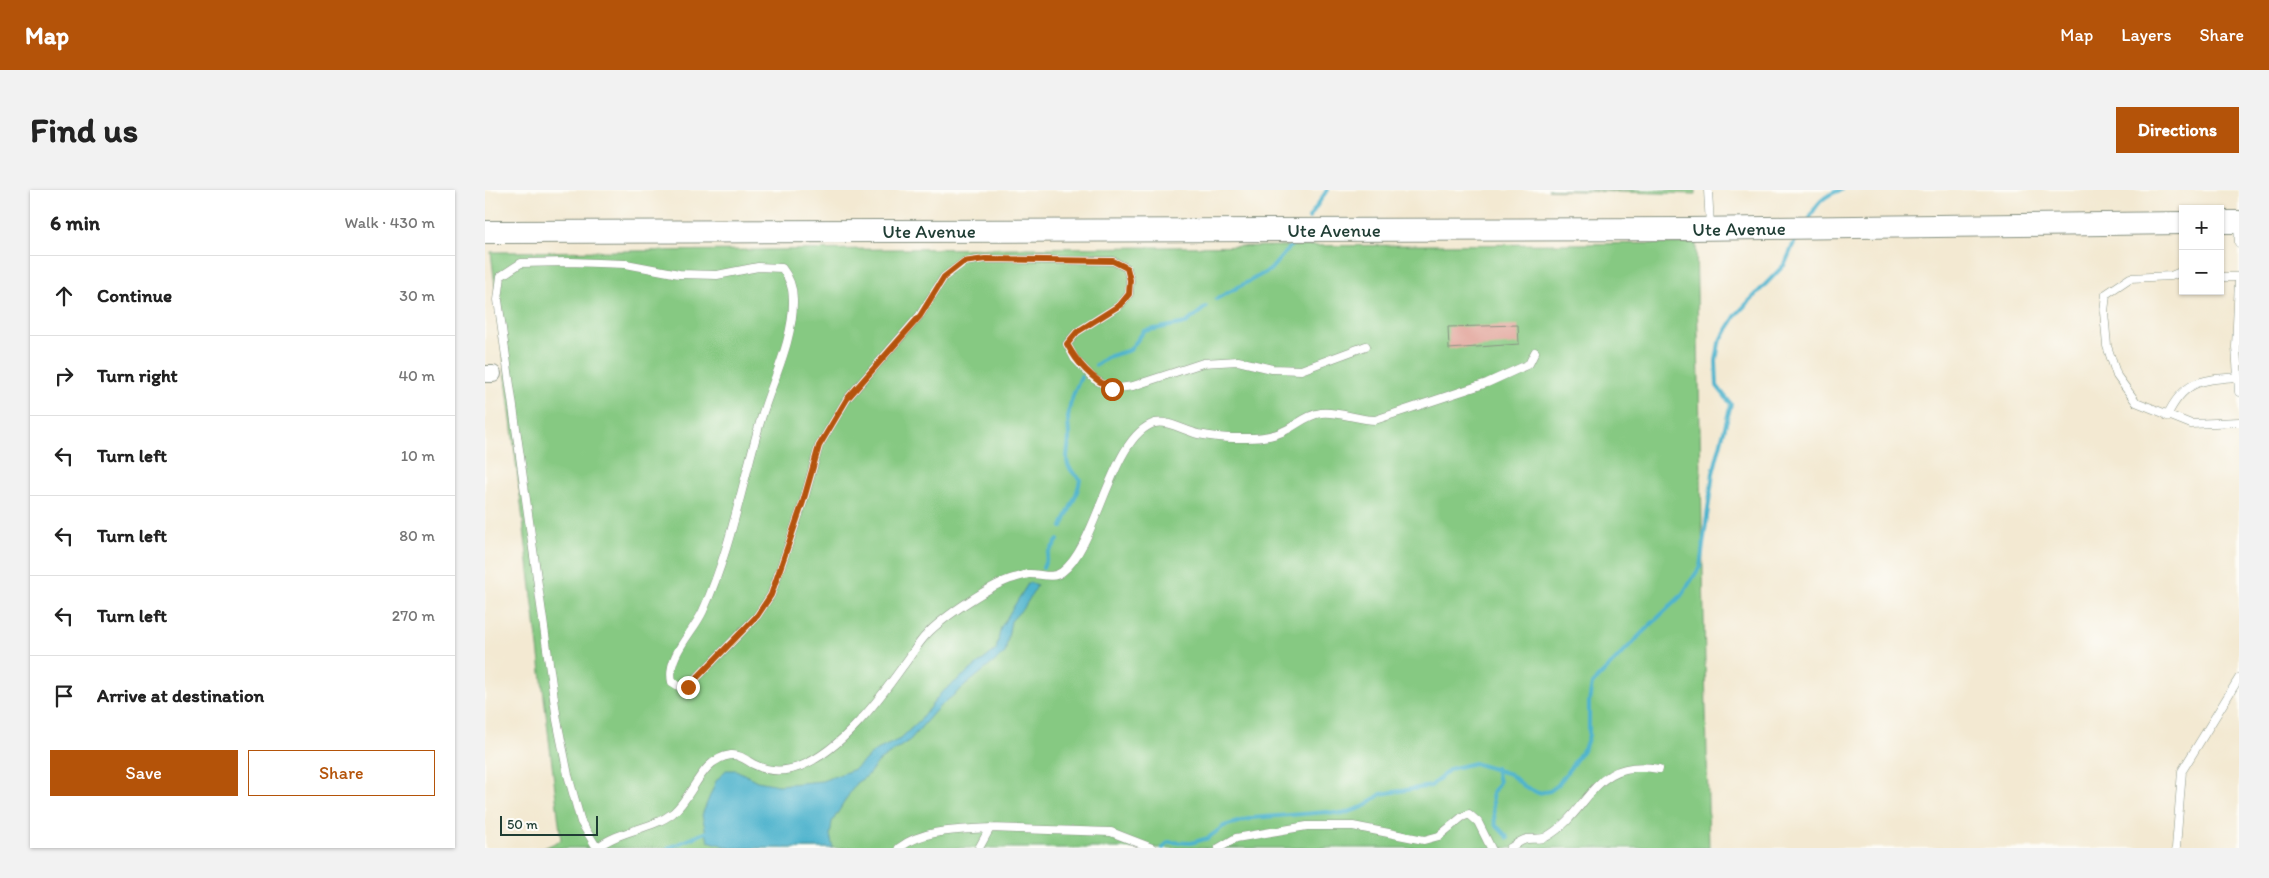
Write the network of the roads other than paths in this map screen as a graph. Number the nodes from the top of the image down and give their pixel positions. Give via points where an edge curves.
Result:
1 (1708, 190) edge
2 (2179, 222) edge
3 (2224, 222) edge
4 (2239, 222) edge
5 (1710, 228) junction
6 (485, 232) edge
7 (2239, 243) edge
8 (2179, 273) edge
9 (2224, 277) edge
10 (2239, 277) edge
11 (2239, 281) edge
12 (1366, 346) dead end
13 (1535, 352) dead end
14 (2238, 377) edge
15 (2239, 392) edge
16 (2167, 416) junction
17 (2239, 422) edge
18 (2239, 678) edge
19 (1659, 768) dead end
20 (990, 828) junction
21 (597, 848) edge
22 (899, 848) edge
23 (979, 848) edge
24 (1152, 848) edge
25 (1219, 848) edge
26 (1491, 848) edge
27 (1510, 848) edge
28 (2176, 848) edge

1 - 5 lane
2 - 5 main road, Ute Avenue
3 - 4 main road
4 - 7 lane
5 - 6 main road, Ute Avenue
8 - 16 lane via 2130,278 2106,294 2104,312 2107,346 2117,376 2136,402
9 - 10 lane
11 - 14 lane via 2235,347
12 - 21 lane via 1301,370 1272,369 1238,361 1203,363 1133,386 1112,389 1094,380 1075,359 1067,344 1077,332 1120,305 1129,294 1127,268 1113,261 985,259 963,262 944,277 920,316 847,399 819,446 771,595 757,616 702,675 688,687 680,687 672,682 671,664 703,612 733,528 790,322 793,299 790,279 782,268 759,267 717,275 679,274 626,264 571,262 521,263 501,276 497,300 543,627 568,775 581,822
13 - 21 lane via 1529,364 1487,383 1375,420 1324,412 1309,416 1284,432 1265,437 1230,438 1197,434 1155,423 1139,434 1126,451 1078,556 1060,573 1045,577 1030,574 1009,579 984,592 927,634 867,712 829,750 801,766 783,771 767,770 738,755 724,757 709,764 687,798 672,814 607,840
14 - 15 lane
14 - 16 lane via 2193,384 2175,400
16 - 17 lane via 2191,424
18 - 28 lane via 2182,771
19 - 27 lane via 1644,766 1617,770 1597,785 1564,823 1545,838 1525,839
20 - 22 lane via 927,835
20 - 23 lane
20 - 24 lane via 1111,832
25 - 26 lane via 1236,838 1307,826 1353,826 1424,840 1439,836 1469,814 1478,822

